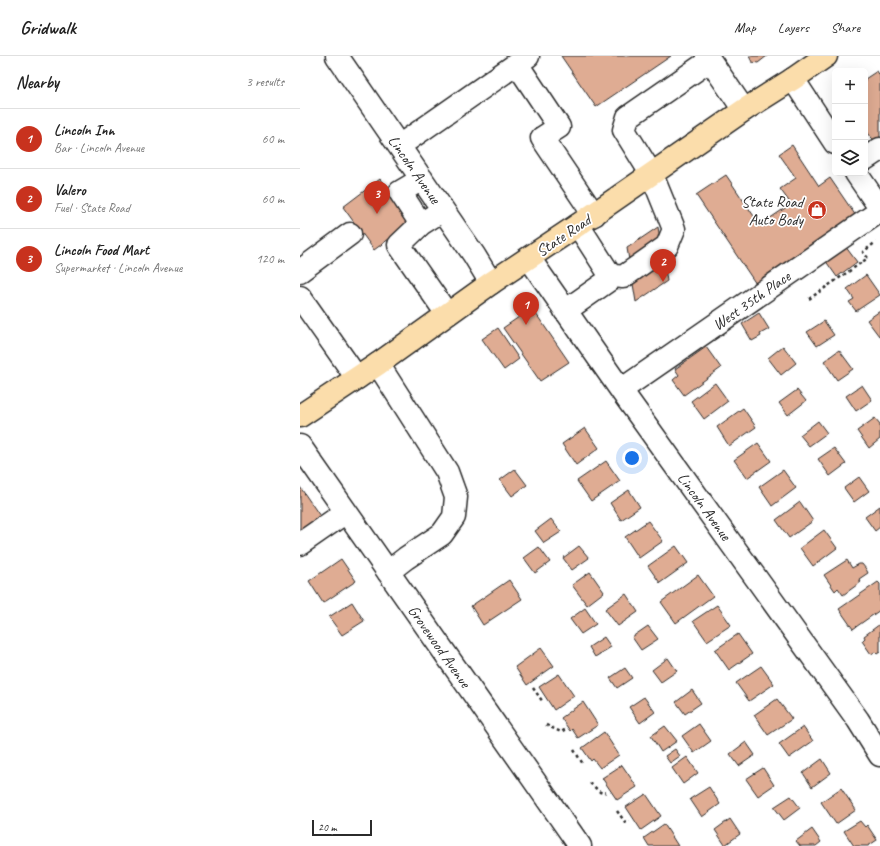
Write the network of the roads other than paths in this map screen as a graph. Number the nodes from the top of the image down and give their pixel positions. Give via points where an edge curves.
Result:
1 (337, 56) edge
2 (826, 56) edge
3 (708, 58) edge
4 (522, 60) edge
5 (793, 79) junction
6 (744, 110) junction
7 (833, 140) edge
8 (399, 146) junction
9 (880, 149) edge
10 (868, 158) edge
11 (652, 175) junction
12 (858, 176) edge
13 (422, 179) junction
14 (878, 202) edge
15 (443, 210) junction
16 (586, 220) junction
17 (421, 224) junction
18 (350, 234) dead end
19 (529, 258) junction
20 (300, 271) edge
21 (612, 278) junction
22 (491, 283) junction
23 (300, 297) edge
24 (565, 311) junction
25 (447, 314) junction
26 (378, 364) junction
27 (357, 378) junction
28 (621, 390) junction
29 (300, 416) edge
30 (300, 446) edge
31 (346, 512) junction
32 (300, 544) edge
33 (388, 572) junction
34 (880, 755) edge
35 (580, 846) edge

1 - 8 street, Lincoln Avenue
2 - 5 main road, State Road
3 - 6 street
3 - 11 street via 628,117 624,130
4 - 8 street
4 - 16 street via 559,127 542,138
5 - 6 main road, State Road
5 - 7 street
6 - 11 main road, State Road
8 - 13 street, Lincoln Avenue
9 - 10 street
11 - 16 main road, State Road
11 - 21 street via 674,229 667,246 623,276
12 - 14 street
13 - 15 street, Lincoln Avenue
13 - 17 street via 400,192
14 - 28 street, West 35th Place
15 - 17 street
15 - 22 street, Lincoln Avenue
16 - 19 main road, State Road
16 - 21 street
17 - 25 street via 399,245
18 - 20 street
19 - 22 main road, State Road
19 - 24 street, Lincoln Avenue
21 - 24 street
22 - 25 main road, State Road
23 - 27 street
24 - 28 street, Lincoln Avenue
25 - 26 main road, State Road
26 - 27 main road, State Road
26 - 33 street via 447,472 456,497 454,517 442,534
27 - 29 main road, State Road
28 - 34 street, Lincoln Avenue via 854,714
30 - 31 street, Grovewood Avenue
31 - 32 street
31 - 33 street, Grovewood Avenue
33 - 35 street, Grovewood Avenue

